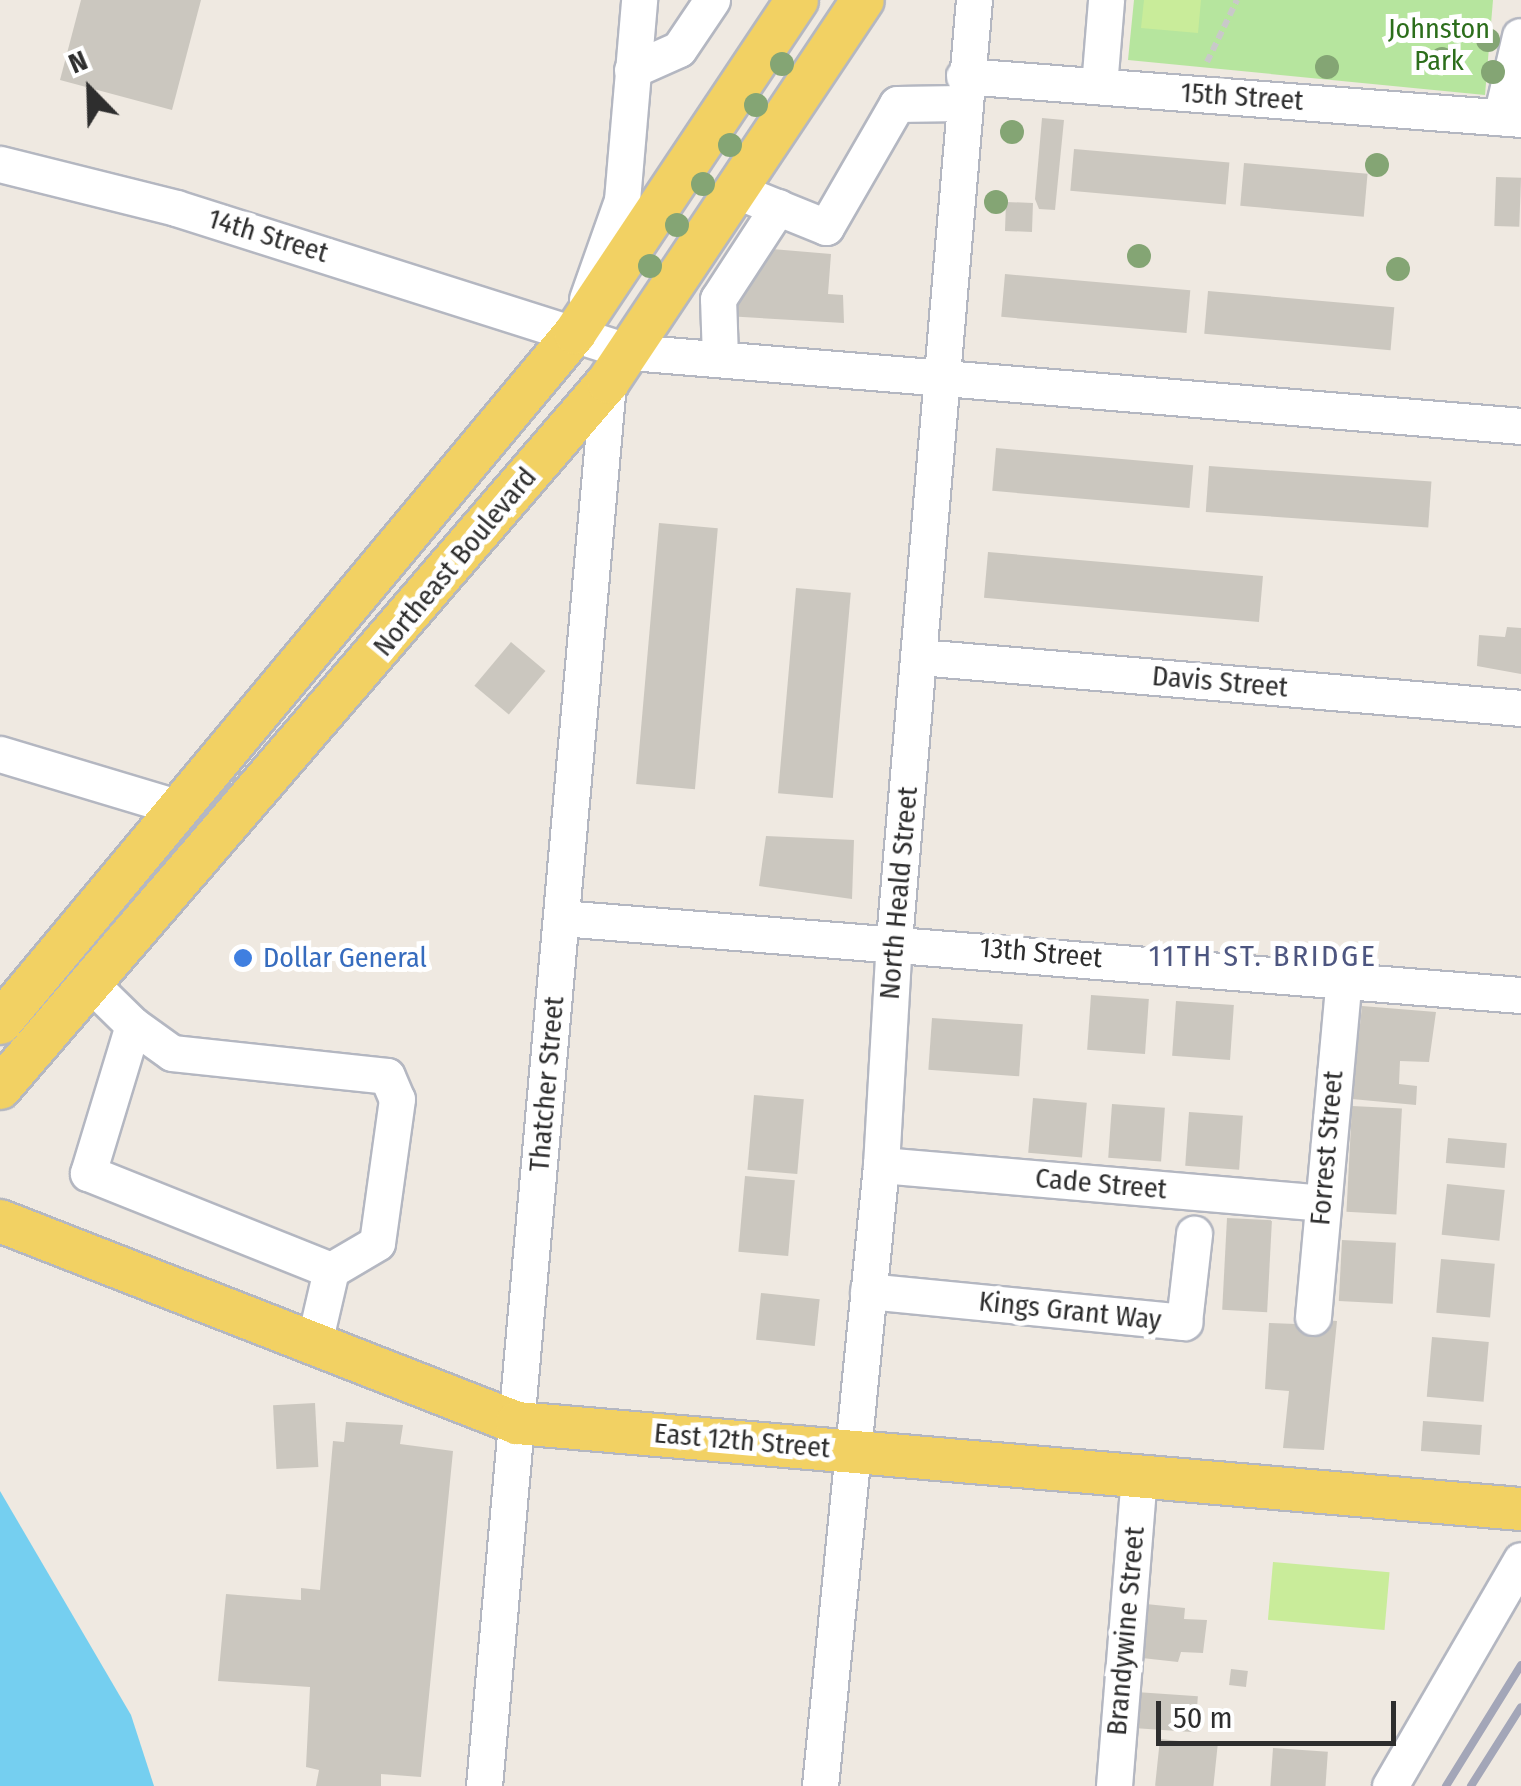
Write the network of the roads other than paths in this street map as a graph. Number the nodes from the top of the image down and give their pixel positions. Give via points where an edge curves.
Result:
1 (639, 0) edge
2 (712, 0) edge
3 (796, 0) edge
4 (864, 0) edge
5 (974, 0) edge
6 (1106, 0) edge
7 (1520, 36) edge
8 (632, 70) junction
9 (1099, 86) junction
10 (962, 90) junction
11 (1511, 118) edge
12 (0, 164) edge
13 (737, 191) junction
14 (778, 207) junction
15 (681, 276) junction
16 (718, 299) junction
17 (575, 333) junction
18 (720, 358) junction
19 (619, 367) junction
20 (941, 376) junction
21 (1521, 426) edge
22 (919, 657) junction
23 (1521, 708) edge
24 (0, 754) edge
25 (177, 807) junction
26 (561, 918) junction
27 (894, 940) junction
28 (1344, 979) junction
29 (90, 983) junction
30 (1521, 995) edge
31 (0, 1023) edge
32 (133, 1025) junction
33 (0, 1088) edge
34 (881, 1165) junction
35 (1321, 1203) junction
36 (0, 1221) edge
37 (1194, 1234) dead end
38 (331, 1270) junction
39 (868, 1291) junction
40 (1313, 1317) dead end
41 (314, 1343) junction
42 (517, 1423) junction
43 (851, 1450) junction
44 (1138, 1477) junction
45 (1521, 1508) edge
46 (1521, 1560) edge
47 (484, 1786) edge
48 (820, 1786) edge
49 (1114, 1786) edge
50 (1390, 1786) edge

1 - 8 street
2 - 8 street via 679,50
3 - 17 main road, Northeast Boulevard
4 - 13 main road, Northeast Boulevard
5 - 10 street, North Heald Street
6 - 9 street
7 - 11 street
8 - 17 street via 622,200
9 - 10 street, 15th Street
9 - 11 street, 15th Street
10 - 14 street, 15th Street via 897,104 826,227
10 - 20 street, North Heald Street
12 - 17 street, 14th Street via 176,208
13 - 14 street
13 - 15 main road, Northeast Boulevard
14 - 16 street
15 - 16 street
15 - 19 main road, Northeast Boulevard
16 - 18 street
17 - 19 street, 14th Street
17 - 25 main road, Northeast Boulevard
18 - 19 street, 14th Street
18 - 20 street, 14th Street
19 - 26 street, Thatcher Street
19 - 29 main road, Northeast Boulevard
20 - 21 street, 14th Street
20 - 22 street, North Heald Street
22 - 23 street, Davis Street
22 - 27 street, North Heald Street
24 - 25 street
25 - 31 main road, Northeast Boulevard
26 - 27 street, 13th Street
26 - 42 street, Thatcher Street
27 - 28 street, 13th Street
27 - 34 street, North Heald Street
28 - 30 street, 13th Street
28 - 35 street, Forrest Street
29 - 32 street
29 - 33 main road, Northeast Boulevard
32 - 38 street via 88,1173
32 - 38 street via 172,1052 386,1076 397,1100 377,1243
34 - 35 street, Cade Street
34 - 39 street, North Heald Street
35 - 40 street, Forrest Street
36 - 41 main road, East 12th Street
37 - 39 street, Kings Grant Way via 1184,1322
38 - 41 street
39 - 43 street, North Heald Street
41 - 42 main road, East 12th Street
42 - 43 main road, East 12th Street
42 - 47 street, Thatcher Street
43 - 44 main road, East 12th Street
43 - 48 street, North Heald Street
44 - 45 main road, East 12th Street
44 - 49 street, Brandywine Street
46 - 50 street

